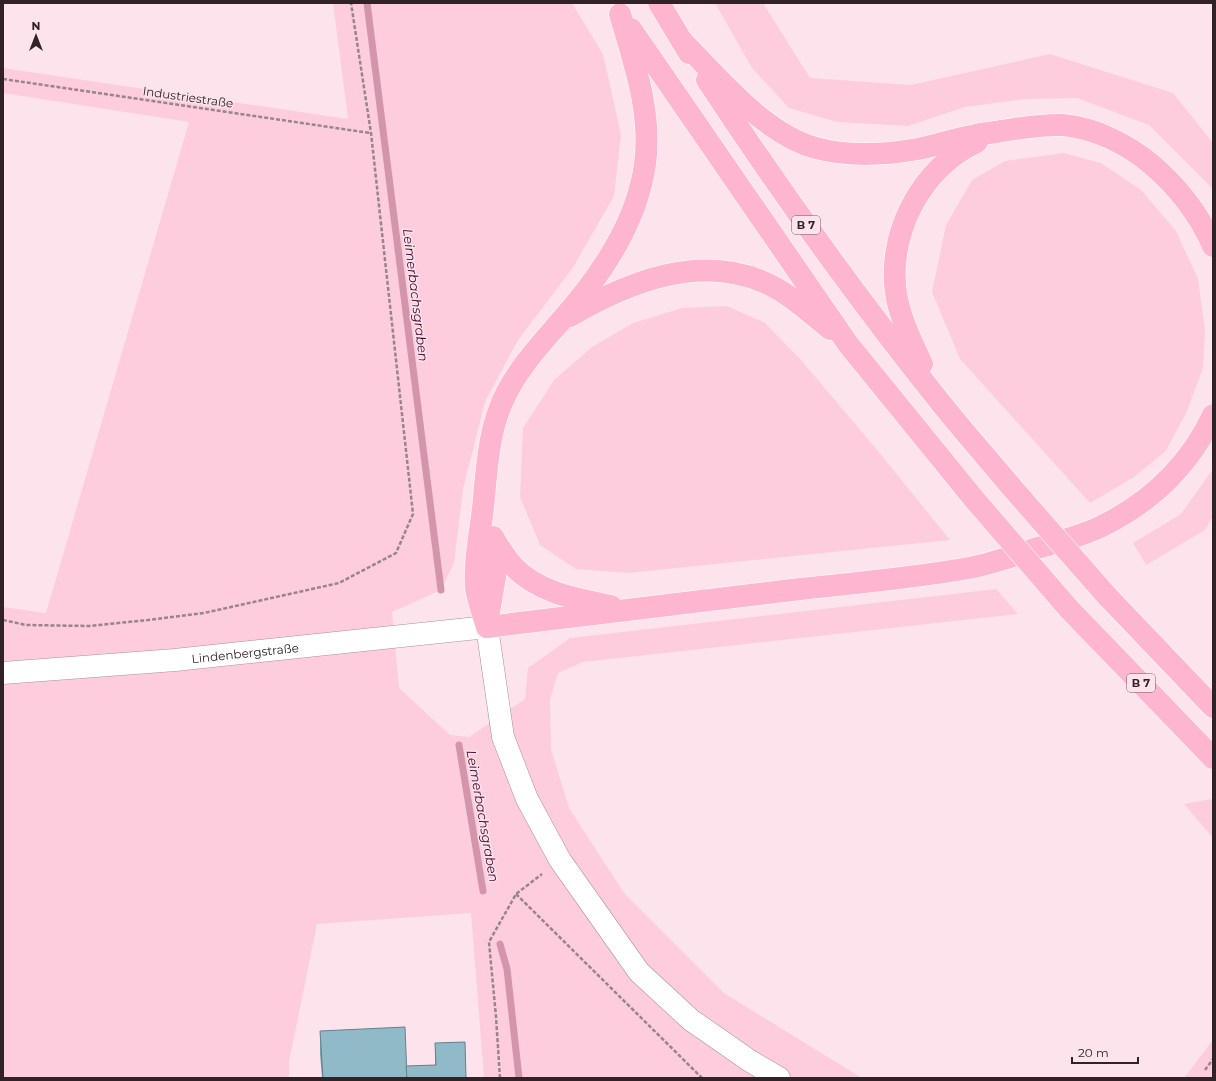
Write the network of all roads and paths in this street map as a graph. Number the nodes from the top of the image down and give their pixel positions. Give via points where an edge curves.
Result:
1 (351, 3) edge
2 (659, 3) edge
3 (617, 8) edge
4 (682, 42) junction
5 (3, 79) edge
6 (1002, 131) junction
7 (371, 134) junction
8 (1213, 246) edge
9 (559, 323) junction
10 (848, 344) junction
11 (940, 402) junction
12 (1213, 416) edge
13 (486, 476) junction
14 (493, 536) junction
15 (630, 610) junction
16 (3, 620) edge
17 (487, 627) junction
18 (3, 674) edge
19 (1213, 707) edge
20 (1213, 758) edge
21 (560, 860) junction
22 (516, 894) junction
23 (1213, 1059) edge
24 (1205, 1070) dead end
25 (500, 1078) edge
26 (702, 1078) edge
27 (779, 1078) edge

1 - 7 path
2 - 4 highway, B 7
3 - 9 highway via 645,105 645,164 636,201 620,239
3 - 10 highway, B 7
4 - 6 highway via 750,110 787,136 815,148 862,154 896,152
4 - 11 highway, B 7 via 811,233
5 - 7 path, Industriestraße
6 - 8 highway via 1041,125 1064,125 1099,134 1122,144 1145,159 1173,184 1199,219
6 - 11 highway via 966,146 937,169 914,201 899,239 895,263 902,318
7 - 16 path via 413,514 396,553 340,583 204,613 89,626 26,625
9 - 10 highway via 596,302 646,280 678,273 719,271 748,277 775,288
9 - 13 highway via 532,353 506,393 493,428
10 - 20 highway, B 7, bridge via 974,499 1069,608
11 - 19 highway, B 7, bridge via 1107,596
12 - 15 highway via 1189,455 1168,480 1138,505 1091,531 970,568
13 - 14 highway
13 - 17 highway via 476,581
14 - 15 highway via 514,568 541,586 575,599
14 - 17 highway via 495,577
15 - 17 highway
17 - 18 main road, Lindenbergstraße via 175,660
17 - 21 main road via 503,737 527,799
21 - 22 path
21 - 27 main road via 639,972 691,1020
22 - 25 path via 489,942
22 - 26 path
23 - 24 path

